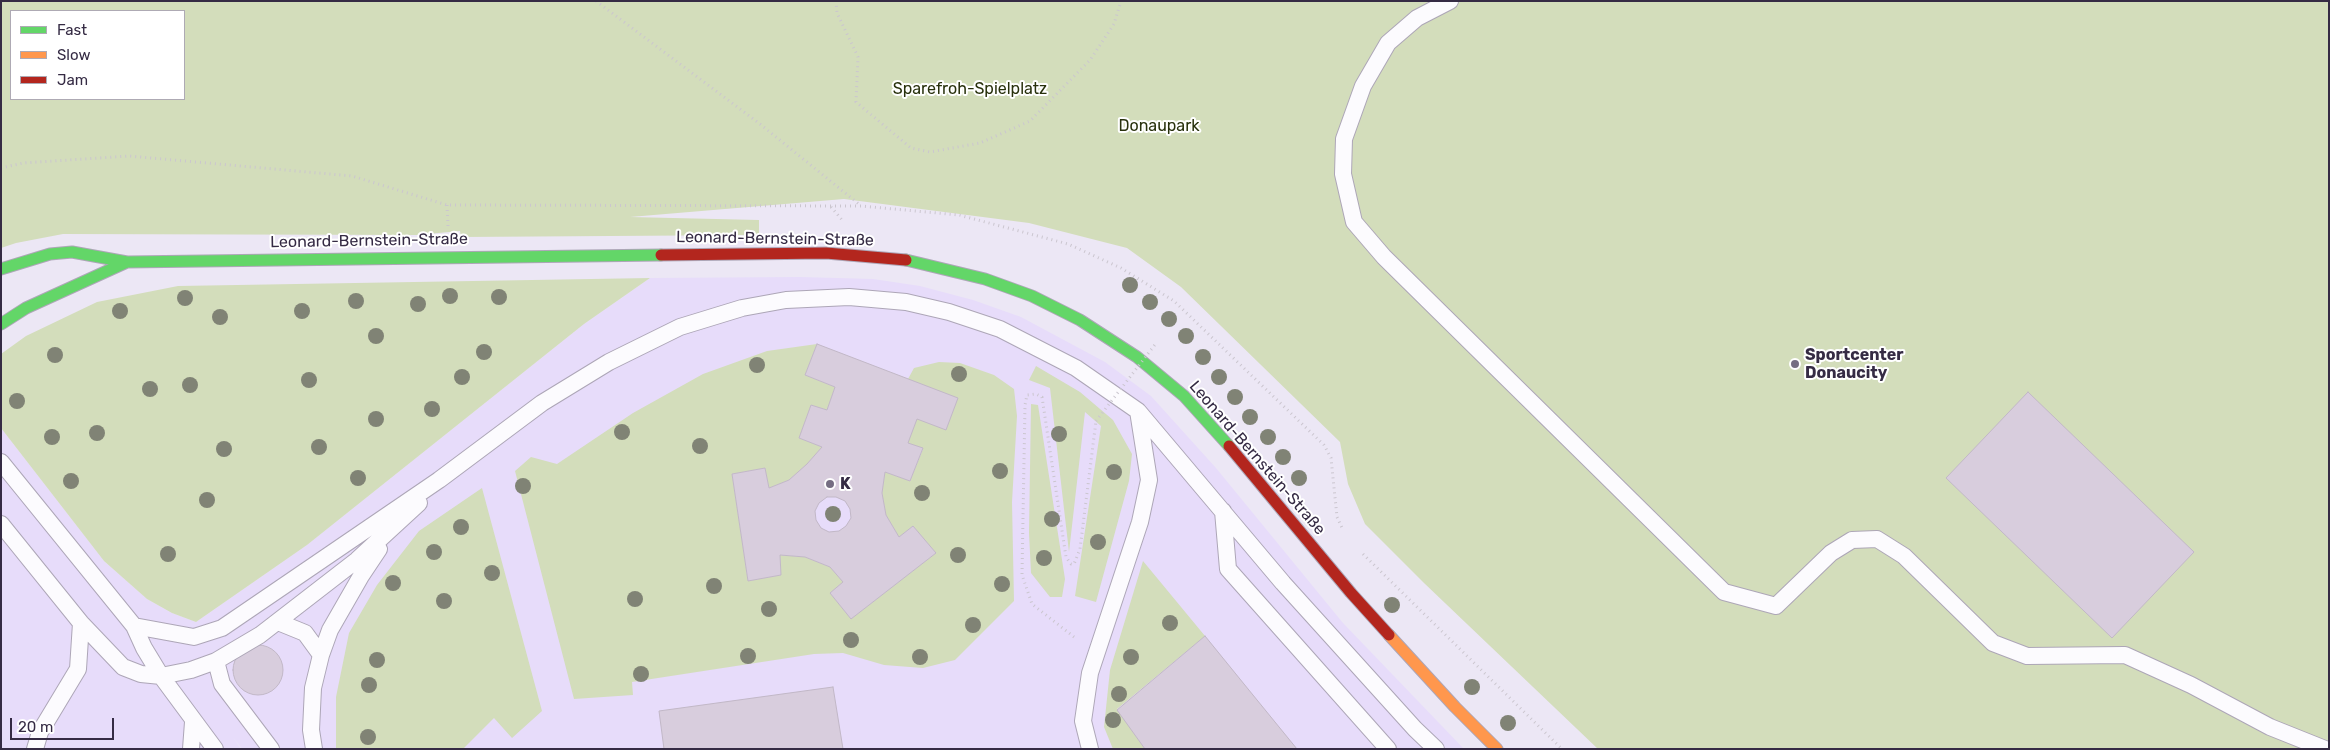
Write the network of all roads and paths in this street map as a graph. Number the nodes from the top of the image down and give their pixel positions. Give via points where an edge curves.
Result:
1 (596, 1) edge
2 (836, 1) edge
3 (1121, 1) edge
4 (1450, 1) edge
5 (861, 206) dead end
6 (127, 262) junction
7 (1, 269) edge
8 (1, 324) edge
9 (1157, 342) dead end
10 (1138, 411) junction
11 (1, 462) edge
12 (439, 480) junction
13 (1223, 511) junction
14 (1, 524) edge
15 (392, 528) junction
16 (81, 622) junction
17 (278, 622) junction
18 (134, 626) junction
19 (321, 655) junction
20 (1096, 655) junction
21 (216, 661) junction
22 (160, 676) junction
23 (193, 722) junction
24 (35, 749) edge
25 (191, 749) edge
26 (215, 749) edge
27 (271, 749) edge
28 (314, 749) edge
29 (1090, 749) edge
30 (1388, 749) edge
31 (1436, 749) edge
32 (1497, 749) edge
33 (2326, 749) edge

1 - 5 path via 760,124
2 - 3 path via 837,13 858,57 856,102 911,148 930,152 980,143 1030,121 1090,60 1114,24
4 - 33 lane via 1416,18 1388,43 1363,86 1344,139 1343,174 1354,222 1384,258 1724,592 1776,606 1831,553 1852,540 1877,540 1904,556 1993,643 2027,656 2125,655 2270,727
6 - 7 main road, Leonard-Bernstein-Straße via 72,252 50,254
6 - 8 main road, Leonard-Bernstein-Straße via 26,308
6 - 32 main road, Leonard-Bernstein-Straße via 826,253 908,260 1010,287 1066,312 1120,344 1184,396 1223,438 1351,593
9 - 20 path, bridge via 1096,421 1080,549 1074,564 1066,557 1042,397 1027,395 1025,404 1022,575 1032,604
10 - 12 lane via 1076,368 1029,343 1000,329 949,312 906,302 849,297 786,300 742,308 680,327 609,362 542,403
10 - 13 lane
10 - 20 lane via 1149,480 1140,522
11 - 18 lane
12 - 15 lane
12 - 18 lane via 222,628 194,637
13 - 30 lane via 1228,569
13 - 31 lane via 1283,583
14 - 16 lane
15 - 17 lane
15 - 19 lane via 360,576 330,630
16 - 22 lane via 123,668
16 - 24 lane via 78,669 40,732
17 - 19 lane via 305,634
17 - 21 lane
18 - 22 lane
19 - 28 lane via 313,688 311,730
20 - 29 lane via 1083,721
21 - 22 lane
21 - 27 lane via 222,684
22 - 23 lane
23 - 25 lane
23 - 26 lane

